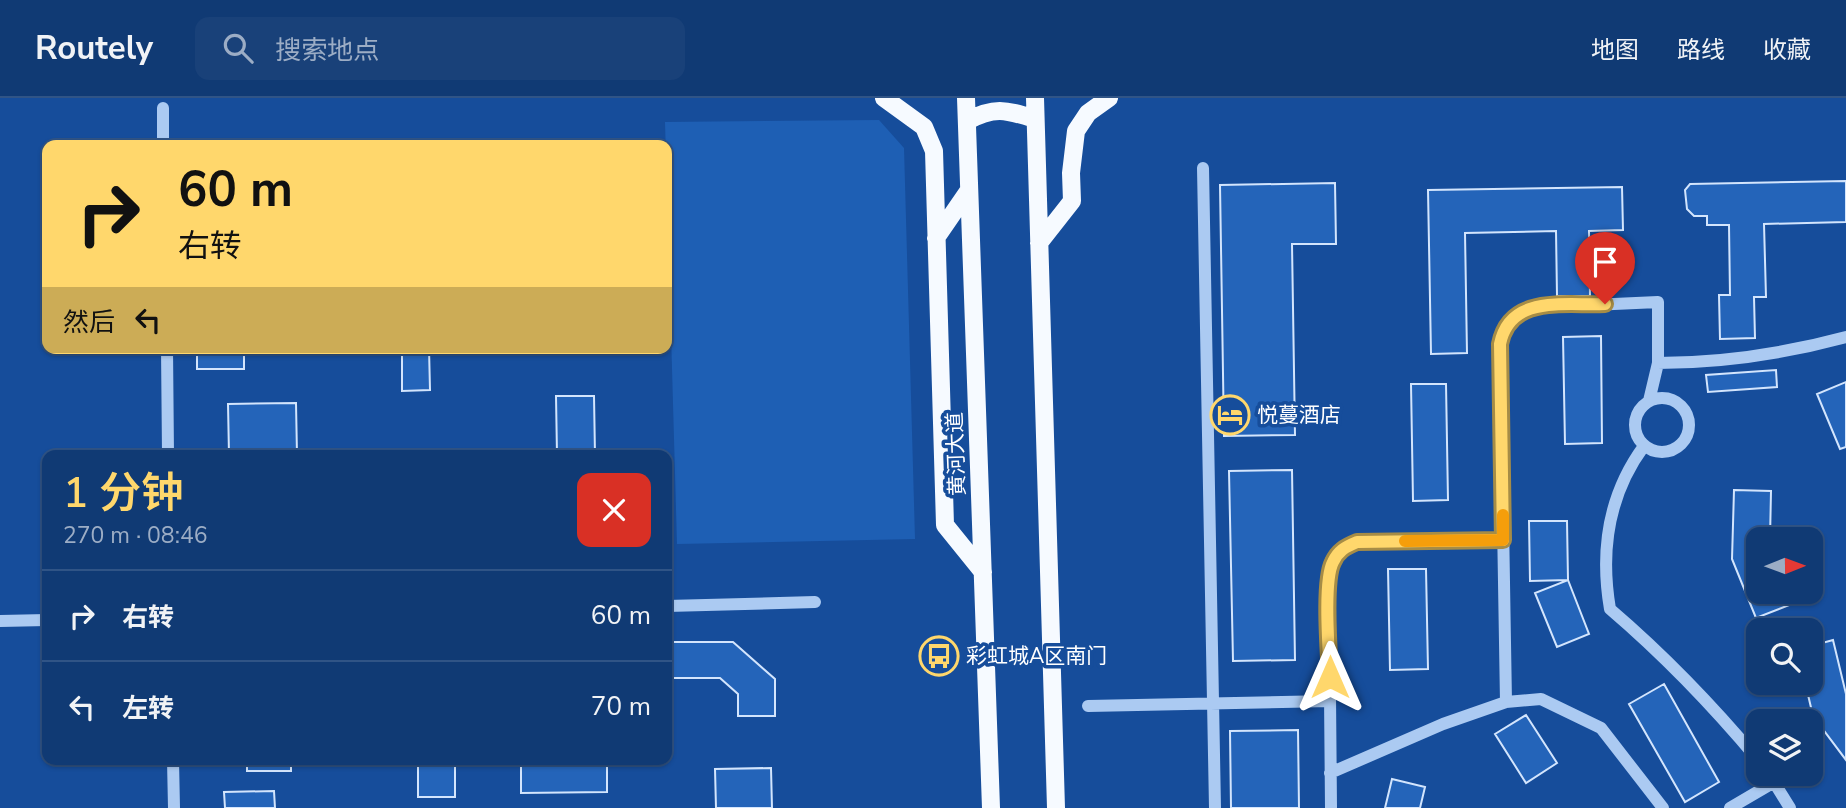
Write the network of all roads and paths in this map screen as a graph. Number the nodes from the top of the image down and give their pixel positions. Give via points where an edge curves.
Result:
1 (884, 98) edge
2 (966, 98) edge
3 (1035, 98) edge
4 (1109, 98) edge
5 (163, 108) dead end
6 (1035, 119) junction
7 (967, 121) junction
8 (163, 140) edge
9 (1203, 168) dead end
10 (969, 190) junction
11 (936, 238) junction
12 (1039, 243) junction
13 (1846, 337) edge
14 (167, 354) edge
15 (1658, 363) junction
16 (1649, 401) junction
17 (1644, 446) junction
18 (168, 450) edge
19 (1503, 540) junction
20 (983, 572) junction
21 (815, 602) dead end
22 (672, 606) edge
23 (42, 620) edge
24 (0, 621) edge
25 (1330, 701) junction
26 (1506, 702) junction
27 (1213, 704) junction
28 (1088, 706) dead end
29 (1746, 746) edge
30 (173, 765) edge
31 (1330, 773) junction
32 (1760, 786) edge
33 (1777, 786) edge
34 (174, 808) edge
35 (992, 808) edge
36 (1056, 808) edge
37 (1215, 808) edge
38 (1331, 808) edge
39 (1663, 808) edge
40 (1730, 808) edge
41 (1790, 808) edge

1 - 11 main road via 924,127 934,151
2 - 7 main road, 黄河大道
3 - 6 main road
4 - 12 main road via 1088,113 1076,131 1072,201
5 - 8 street
6 - 7 main road via 1007,110 986,111
6 - 12 main road
7 - 10 main road, 黄河大道
9 - 27 street
10 - 11 main road
10 - 20 main road, 黄河大道
11 - 20 main road via 946,525
12 - 36 main road
13 - 15 street via 1782,354 1709,363
14 - 18 street
15 - 16 street
15 - 19 street via 1658,302 1526,308 1512,316 1500,344
16 - 17 street via 1641,408 1634,428
16 - 17 street via 1670,400 1679,405 1686,413 1687,434 1674,450 1653,451
17 - 29 street via 1626,471 1606,530 1605,580 1610,609 1658,650
19 - 25 street via 1357,542 1340,550 1331,565 1329,583
19 - 26 street
20 - 35 main road, 黄河大道
21 - 22 street
23 - 24 street
25 - 27 street
25 - 31 street
26 - 31 street
26 - 39 street via 1541,699 1601,728
27 - 28 street
27 - 37 street
30 - 34 street
31 - 38 street
32 - 40 street
33 - 41 street

